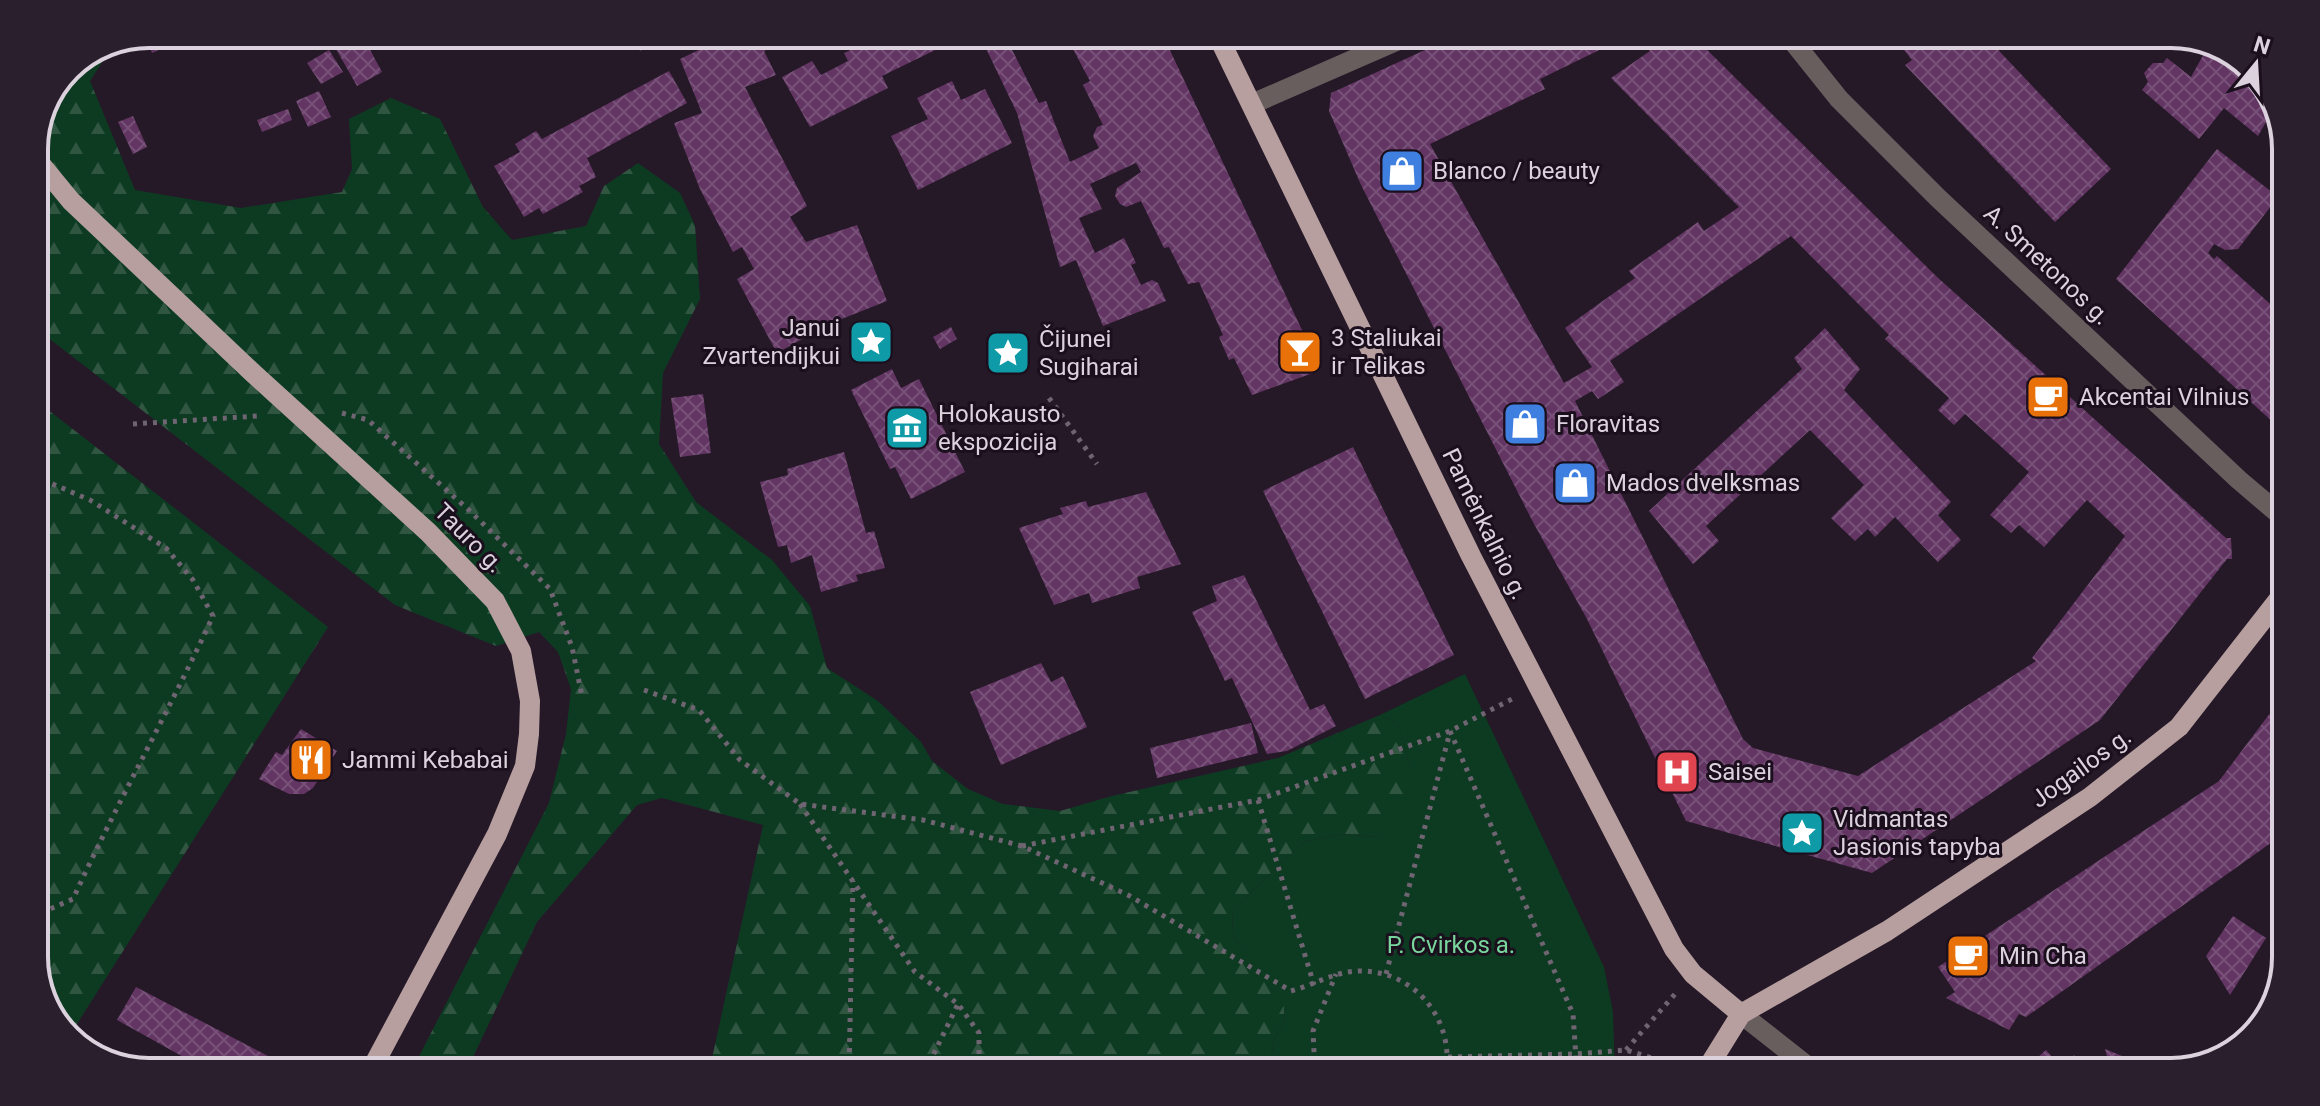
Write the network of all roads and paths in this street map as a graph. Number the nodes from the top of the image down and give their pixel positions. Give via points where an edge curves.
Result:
1 (1224, 48) edge
2 (1380, 48) edge
3 (1798, 48) edge
4 (1252, 104) junction
5 (48, 173) edge
6 (1049, 398) dead end
7 (176, 422) dead end
8 (133, 424) dead end
9 (1097, 464) dead end
10 (48, 482) edge
11 (2272, 508) edge
12 (2272, 608) edge
13 (1538, 686) junction
14 (644, 690) dead end
15 (1450, 731) junction
16 (1258, 800) junction
17 (800, 804) junction
18 (1022, 846) junction
19 (853, 881) junction
20 (48, 910) edge
21 (1336, 974) junction
22 (1386, 974) junction
23 (1693, 974) junction
24 (1314, 985) junction
25 (958, 1004) junction
26 (1741, 1014) junction
27 (1626, 1050) junction
28 (1576, 1054) junction
29 (1448, 1057) joint
30 (377, 1058) edge
31 (849, 1058) edge
32 (932, 1058) edge
33 (979, 1058) edge
34 (1314, 1058) edge
35 (1576, 1058) edge
36 (1651, 1058) edge
37 (1714, 1058) edge
38 (1797, 1058) edge

1 - 4 main road, Pamėnkalnio g.
2 - 4 street
3 - 11 street, A. Smetonos g. via 1839,99 1938,198
4 - 13 main road, Pamėnkalnio g.
5 - 30 main road, Tauro g. via 254,374 428,532 495,601 521,651 530,701 525,766 489,849
6 - 9 path
7 - 8 path
10 - 20 path via 90,500 166,548 193,580 213,616 73,899
12 - 26 main road, Jogailos g. via 2179,727 2090,797 1887,931
13 - 15 path
13 - 23 main road, Pamėnkalnio g. via 1674,949
14 - 17 path via 699,710 740,760
15 - 16 path
15 - 22 path
15 - 28 path via 1573,1014
16 - 18 path
16 - 24 path
17 - 18 path via 923,820
17 - 19 path
18 - 24 path via 1128,895 1291,991
19 - 25 path via 915,972
19 - 31 path
21 - 22 path
21 - 24 path
21 - 34 path via 1313,1031
22 - 29 path via 1411,985 1431,1005 1444,1030
23 - 26 main road, Pamėnkalnio g.
23 - 27 path
25 - 32 path
25 - 33 path via 979,1033
26 - 37 main road
26 - 38 street
27 - 28 path
27 - 36 path
28 - 29 path
28 - 35 path

